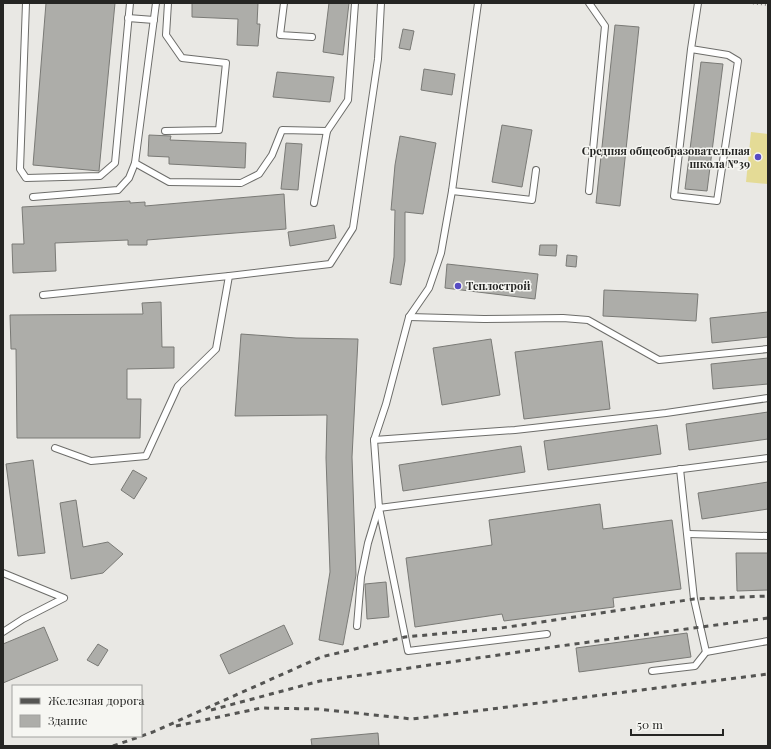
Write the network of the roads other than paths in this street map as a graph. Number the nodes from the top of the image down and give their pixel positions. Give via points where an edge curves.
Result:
1 (26, 3) edge
2 (130, 3) edge
3 (156, 3) edge
4 (168, 3) edge
5 (284, 3) edge
6 (355, 3) edge
7 (381, 3) edge
8 (478, 3) edge
9 (589, 3) edge
10 (698, 3) edge
11 (128, 18) junction
12 (154, 20) junction
13 (312, 37) dead end
14 (691, 49) junction
15 (165, 131) dead end
16 (327, 131) junction
17 (135, 163) junction
18 (536, 170) dead end
19 (452, 191) junction
20 (589, 191) dead end
21 (33, 197) dead end
22 (314, 203) dead end
23 (229, 276) junction
24 (43, 295) dead end
25 (409, 317) junction
26 (768, 349) edge
27 (768, 398) edge
28 (374, 440) junction
29 (55, 448) dead end
30 (768, 458) edge
31 (680, 469) junction
32 (379, 508) junction
33 (688, 534) junction
34 (768, 536) edge
35 (3, 573) edge
36 (357, 626) dead end
37 (3, 632) edge
38 (547, 634) dead end
39 (768, 640) edge
40 (706, 652) junction
41 (652, 671) dead end

1 - 11 lane via 20,169 26,178 100,176 115,163
2 - 11 lane
3 - 12 lane
4 - 15 lane via 166,35 182,58 226,63 219,130
5 - 13 lane via 280,35
6 - 16 lane via 348,100
7 - 23 lane via 378,59 353,228 330,264
8 - 19 lane
9 - 20 lane via 605,26
10 - 14 lane
11 - 12 lane
12 - 17 lane
14 - 14 lane via 674,196 717,201 738,61 728,55
16 - 17 lane via 282,130 272,156 259,174 241,182 169,182
16 - 22 lane
17 - 21 lane via 129,178 118,190
18 - 19 lane via 532,200
19 - 25 lane via 441,253 429,288
23 - 24 lane
23 - 29 lane via 216,349 178,386 146,456 91,461
25 - 26 lane via 588,320 659,360
25 - 28 lane
27 - 28 lane via 666,414 515,430
28 - 32 lane
30 - 31 lane
31 - 32 lane
31 - 33 lane
32 - 36 lane via 361,577
32 - 38 lane via 408,651
33 - 34 lane
33 - 40 lane via 694,599
35 - 37 lane via 64,598
39 - 40 lane
40 - 41 lane via 695,666

